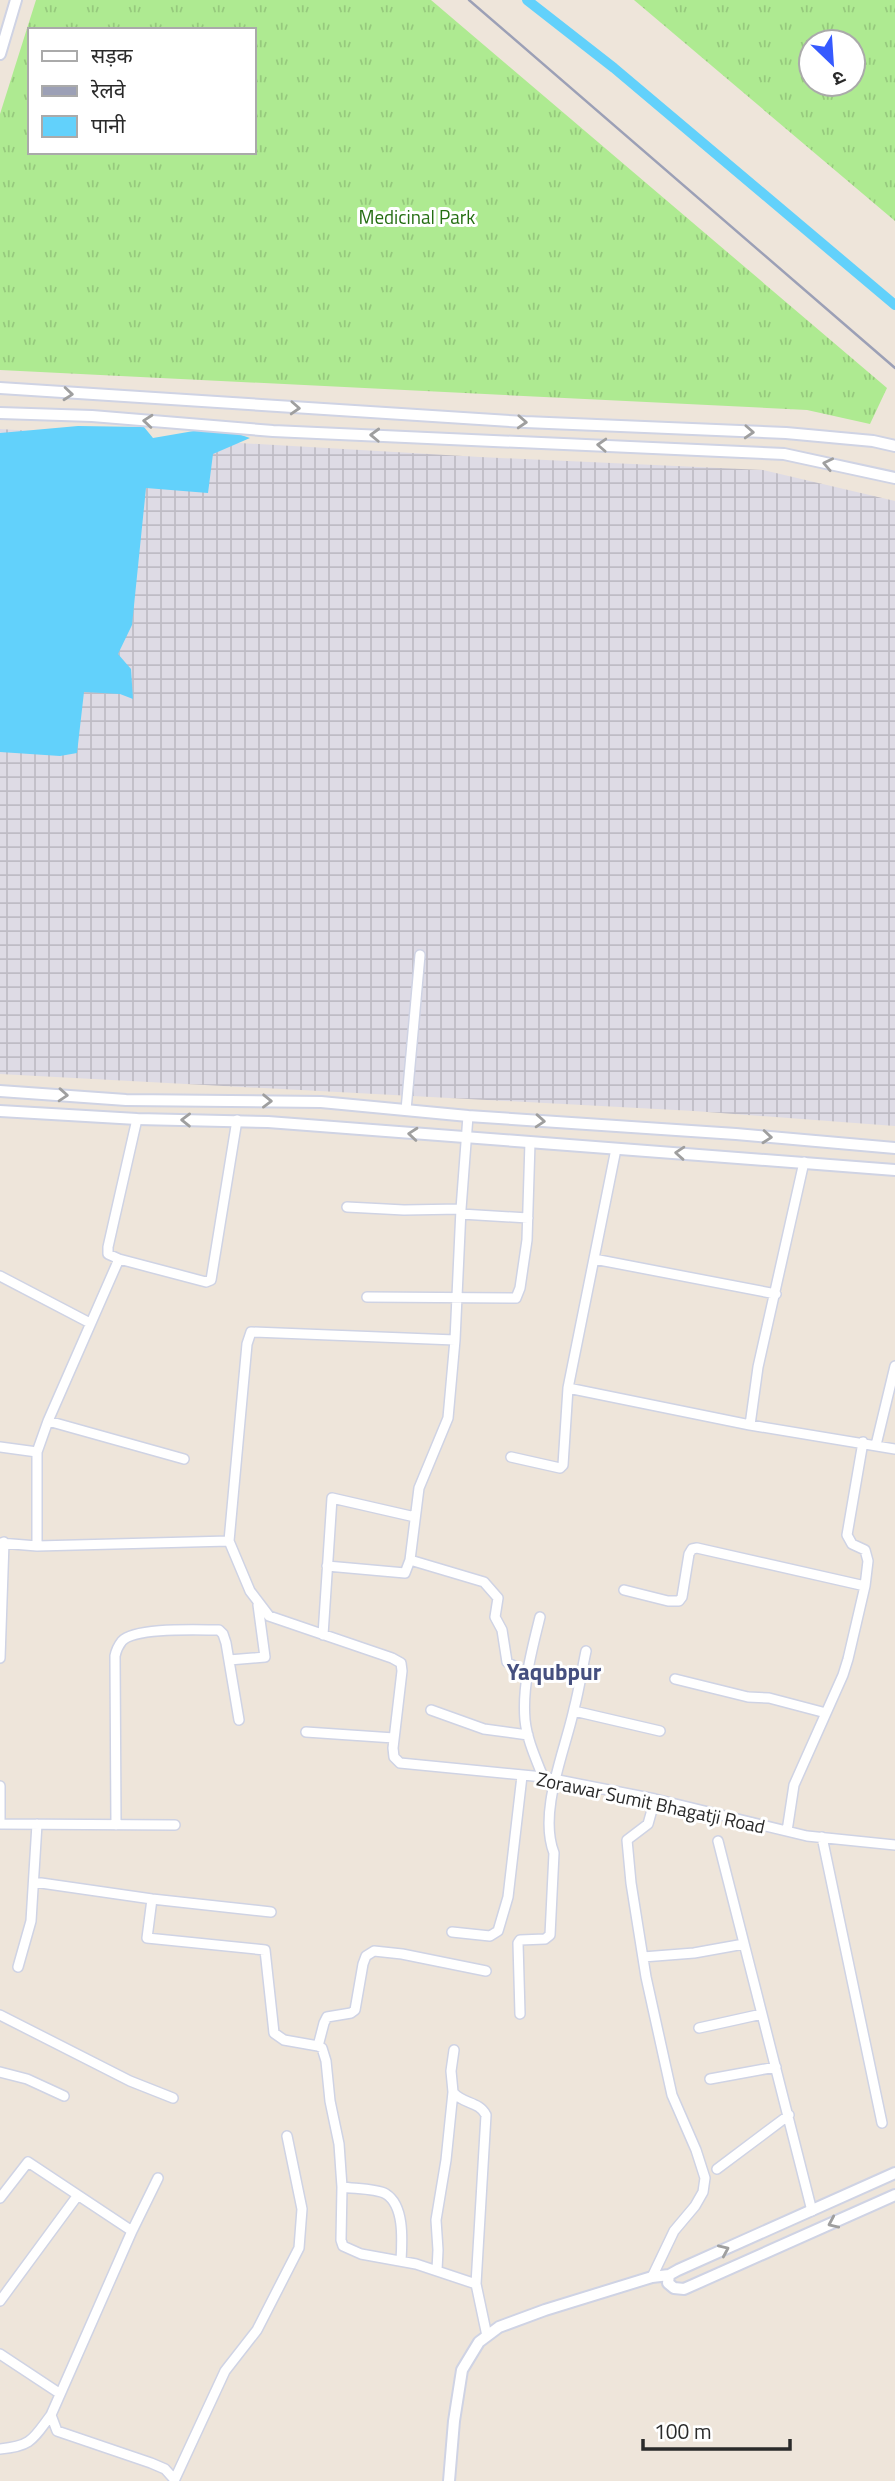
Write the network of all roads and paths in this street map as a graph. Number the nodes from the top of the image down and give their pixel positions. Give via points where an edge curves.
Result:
1 (16, 0) edge
2 (0, 54) edge
3 (0, 388) edge
4 (0, 412) edge
5 (895, 446) edge
6 (895, 478) edge
7 (420, 955) dead end
8 (0, 1091) edge
9 (126, 1100) junction
10 (406, 1110) junction
11 (0, 1111) edge
12 (468, 1115) junction
13 (124, 1118) junction
14 (137, 1119) junction
15 (237, 1121) junction
16 (466, 1138) junction
17 (530, 1142) junction
18 (895, 1148) edge
19 (616, 1149) junction
20 (804, 1163) junction
21 (895, 1170) edge
22 (347, 1207) dead end
23 (461, 1212) junction
24 (528, 1217) junction
25 (119, 1259) junction
26 (594, 1259) junction
27 (0, 1276) edge
28 (776, 1294) junction
29 (367, 1297) dead end
30 (457, 1298) junction
31 (90, 1323) junction
32 (455, 1340) junction
33 (895, 1366) edge
34 (568, 1388) junction
35 (48, 1421) junction
36 (750, 1425) junction
37 (863, 1442) junction
38 (876, 1445) junction
39 (0, 1447) edge
40 (895, 1449) edge
41 (37, 1452) junction
42 (511, 1457) dead end
43 (184, 1459) dead end
44 (415, 1517) junction
45 (229, 1541) junction
46 (2, 1543) edge
47 (37, 1546) junction
48 (411, 1560) junction
49 (327, 1566) junction
50 (865, 1586) junction
51 (624, 1590) dead end
52 (257, 1603) junction
53 (540, 1617) dead end
54 (323, 1635) junction
55 (586, 1651) dead end
56 (0, 1658) edge
57 (229, 1660) junction
58 (529, 1675) junction
59 (675, 1679) dead end
60 (431, 1710) dead end
61 (574, 1711) junction
62 (826, 1713) junction
63 (239, 1720) dead end
64 (660, 1731) dead end
65 (306, 1732) dead end
66 (528, 1735) junction
67 (394, 1738) junction
68 (522, 1776) junction
69 (543, 1777) junction
70 (555, 1780) junction
71 (0, 1786) edge
72 (655, 1799) junction
73 (0, 1824) edge
74 (37, 1824) junction
75 (116, 1825) junction
76 (175, 1825) dead end
77 (787, 1831) junction
78 (822, 1837) junction
79 (718, 1841) dead end
80 (895, 1845) edge
81 (34, 1882) junction
82 (152, 1899) junction
83 (271, 1912) dead end
84 (452, 1932) dead end
85 (744, 1944) junction
86 (643, 1957) junction
87 (18, 1967) dead end
88 (486, 1971) dead end
89 (520, 2014) dead end
90 (762, 2014) junction
91 (0, 2015) edge
92 (699, 2028) dead end
93 (318, 2046) junction
94 (454, 2050) dead end
95 (776, 2067) junction
96 (0, 2072) edge
97 (710, 2079) dead end
98 (453, 2092) junction
99 (64, 2096) dead end
100 (173, 2098) dead end
101 (789, 2115) junction
102 (883, 2123) dead end
103 (287, 2137) dead end
104 (718, 2169) dead end
105 (895, 2173) edge
106 (158, 2178) dead end
107 (342, 2187) junction
108 (78, 2195) junction
109 (895, 2195) edge
110 (0, 2198) edge
111 (812, 2211) junction
112 (132, 2231) junction
113 (401, 2261) junction
114 (437, 2270) junction
115 (669, 2275) junction
116 (652, 2277) junction
117 (476, 2284) junction
118 (0, 2301) edge
119 (487, 2336) junction
120 (0, 2354) edge
121 (59, 2393) junction
122 (51, 2415) junction
123 (0, 2449) edge
124 (174, 2480) edge
125 (449, 2481) edge

1 - 2 street
3 -> 5 street via 524,422 786,433
6 -> 4 street via 784,454 273,431
7 - 10 street
8 -> 9 street
9 -> 10 street via 321,1102
9 - 13 street
10 - 12 street
11 - 13 street
12 - 16 street
12 -> 18 street
13 - 14 street
15 -> 14 street
14 - 25 street via 108,1247 108,1254
16 -> 15 street
15 - 25 street via 211,1280
16 - 17 street
16 - 23 street
17 - 19 street
17 - 24 street
20 -> 19 street
19 - 26 street
20 - 21 street
20 - 28 street
22 - 23 street
23 - 24 street
23 - 30 street
24 - 30 street via 516,1298
25 - 31 street
26 - 28 street
26 - 34 street
27 - 31 street
28 - 36 street
29 - 30 street
30 - 32 street
31 - 35 street
32 - 44 street via 448,1418 419,1488
32 - 45 street via 251,1332
33 - 38 street
34 - 36 street
34 - 42 street via 562,1466
35 - 41 street
35 - 43 street
36 - 37 street
37 - 38 street
37 - 50 street via 847,1535 852,1544 865,1550
38 - 40 street
39 - 41 street
41 - 47 street
44 - 48 street
44 - 49 street via 331,1498
45 - 47 street
45 - 52 street
46 - 47 street
46 - 56 street
48 - 49 street via 405,1573
48 - 58 street via 484,1582 498,1598 495,1617 508,1662
49 - 54 street
50 - 51 street via 697,1548 689,1554 679,1601
50 - 62 street via 843,1675
52 - 54 street via 269,1616
52 - 57 street via 265,1657
53 - 58 street
54 - 67 street via 401,1663
55 - 61 street
57 - 63 street
57 - 75 street via 219,1630 152,1630 121,1642 115,1656
58 - 66 street
59 - 62 street
60 - 66 street via 484,1729
61 - 64 street
61 - 70 street
62 - 77 street via 794,1785
65 - 67 street
66 - 69 street
67 - 68 street, Zorawar Sumit Bhagatji Road via 394,1757 400,1763
68 - 69 street, Zorawar Sumit Bhagatji Road
68 - 84 street via 508,1897 498,1931 490,1936
69 - 70 street, Zorawar Sumit Bhagatji Road
70 - 72 street, Zorawar Sumit Bhagatji Road
70 - 89 street via 550,1810 554,1853 550,1935 518,1943
71 - 73 street
72 - 77 street, Zorawar Sumit Bhagatji Road
72 - 86 street via 648,1824 627,1840
73 - 74 street
74 - 75 street
74 - 81 street
75 - 76 street
77 - 78 street, Zorawar Sumit Bhagatji Road
78 - 80 street, Zorawar Sumit Bhagatji Road
78 - 102 street
79 - 85 street
81 - 82 street
81 - 87 street via 31,1921
82 - 83 street
82 - 93 street via 147,1938 265,1950 274,2033 284,2040
85 - 86 street
85 - 90 street
86 - 116 street via 672,2095 705,2178 703,2192 674,2231
88 - 93 street via 402,1954 369,1953 355,2010 327,2017
90 - 92 street
90 - 95 street
91 - 100 street
93 - 107 street via 326,2061
94 - 98 street
95 - 97 street
95 - 101 street
96 - 99 street via 27,2078
98 - 114 street via 436,2220
98 - 117 street via 480,2106 487,2122
101 - 104 street
101 - 111 street
103 - 124 street via 302,2209 299,2248 257,2330 225,2371
105 - 111 street
106 - 112 street
107 - 113 street via 389,2197 402,2226
107 - 113 street via 343,2246
108 - 110 street via 28,2162
108 - 112 street
108 - 118 street
109 -> 115 street via 684,2289 668,2283
115 -> 111 street
112 - 121 street
113 - 114 street
114 - 117 street
115 - 116 street
116 - 119 street via 545,2310
117 - 119 street
119 - 125 street via 462,2370
120 - 121 street
121 - 122 street
122 - 123 street via 29,2442
122 - 124 street via 57,2431 151,2462

